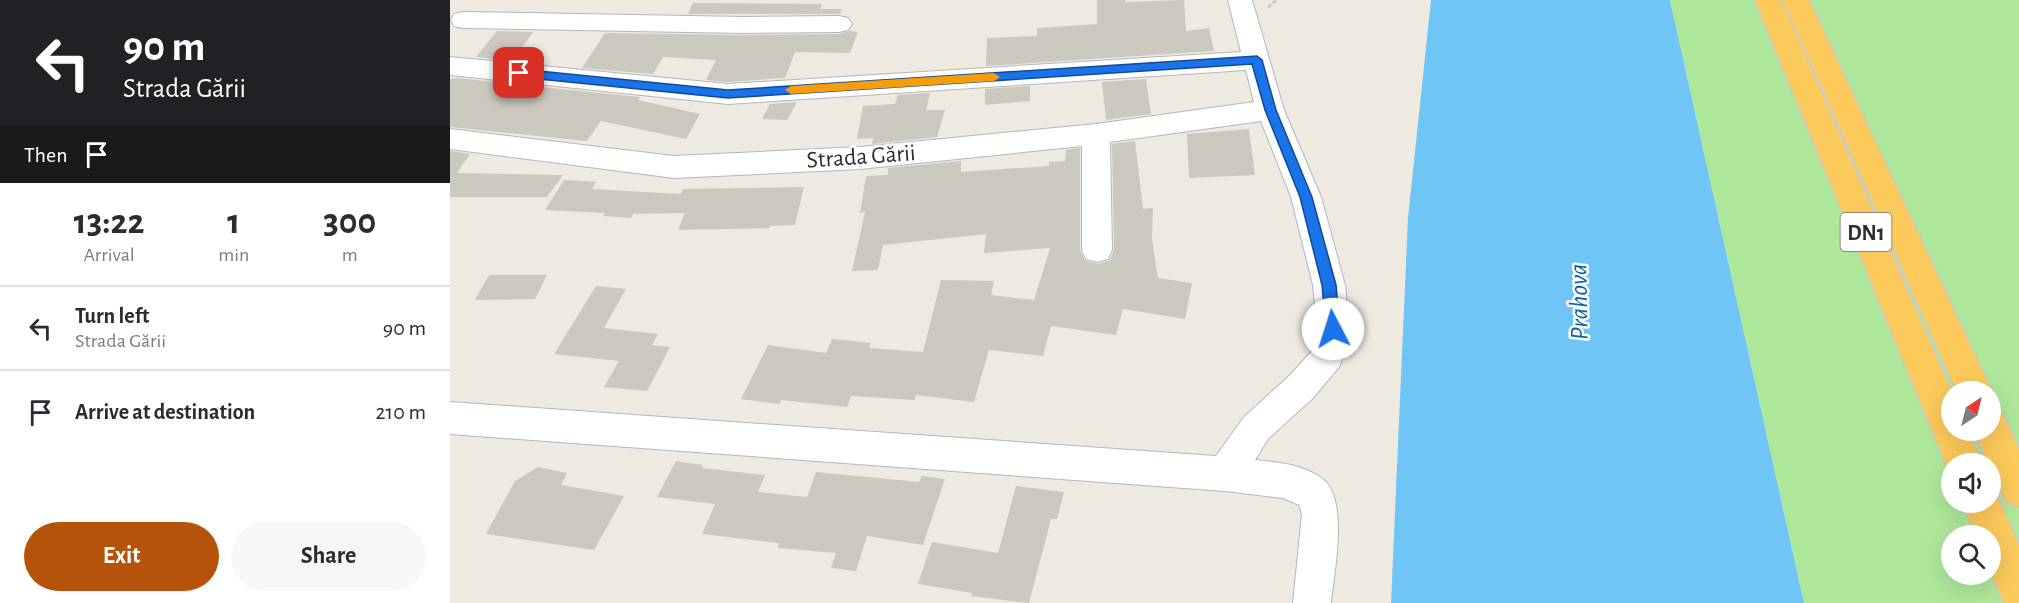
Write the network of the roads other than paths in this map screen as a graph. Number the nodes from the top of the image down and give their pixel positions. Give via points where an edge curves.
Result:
1 (1240, 0) edge
2 (1768, 0) edge
3 (1796, 0) edge
4 (463, 20) edge
5 (839, 24) dead end
6 (1257, 60) junction
7 (450, 66) edge
8 (1270, 110) junction
9 (1096, 134) junction
10 (450, 139) edge
11 (1096, 249) dead end
12 (1970, 381) edge
13 (450, 418) edge
14 (1997, 441) edge
15 (1959, 453) edge
16 (1225, 474) junction
17 (2019, 489) edge
18 (1986, 513) edge
19 (2019, 592) edge
20 (1312, 603) edge

1 - 6 street
2 - 15 highway, DN1
3 - 12 highway, DN1
4 - 5 street
6 - 7 street via 728,94
6 - 8 street
8 - 9 street, Strada Gării
8 - 16 street via 1306,197 1329,285 1333,329 1328,357 1256,428
9 - 10 street, Strada Gării via 860,158 674,167
9 - 11 street
13 - 16 street
14 - 17 highway
16 - 20 street via 1288,482 1311,492 1318,502
18 - 19 highway

